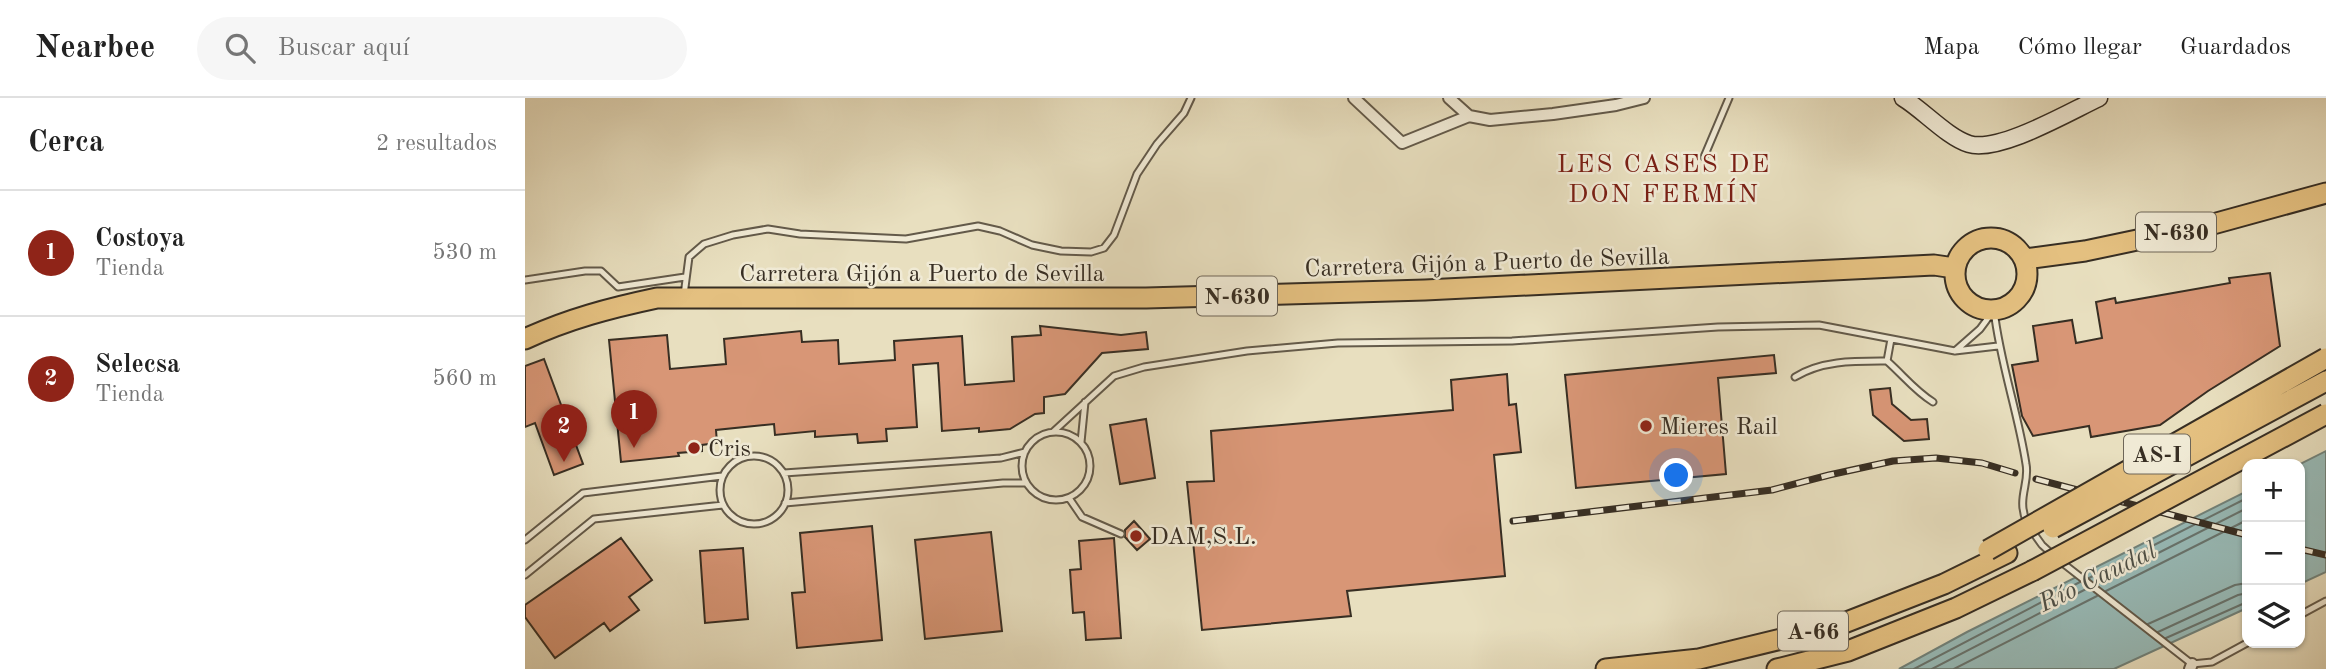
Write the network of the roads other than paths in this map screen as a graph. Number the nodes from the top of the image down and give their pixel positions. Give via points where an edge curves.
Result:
1 (1191, 98) edge
2 (1354, 98) edge
3 (1448, 98) edge
4 (1644, 98) edge
5 (1729, 98) edge
6 (1903, 98) edge
7 (2099, 98) edge
8 (1469, 116) junction
9 (1704, 157) dead end
10 (2326, 193) edge
11 (2025, 259) junction
12 (1954, 268) junction
13 (685, 277) junction
14 (525, 280) edge
15 (684, 298) junction
16 (1994, 310) junction
17 (525, 339) edge
18 (1891, 339) junction
19 (1998, 346) junction
20 (1955, 351) junction
21 (2326, 358) edge
22 (1887, 361) junction
23 (1795, 377) dead end
24 (2326, 381) edge
25 (1085, 402) junction
26 (1933, 402) dead end
27 (2326, 414) edge
28 (1053, 432) junction
29 (1081, 442) junction
30 (1025, 452) junction
31 (784, 473) junction
32 (722, 476) junction
33 (1026, 483) junction
34 (1069, 498) junction
35 (785, 503) junction
36 (723, 505) junction
37 (1121, 534) dead end
38 (525, 540) edge
39 (1997, 551) junction
40 (525, 575) edge
41 (2326, 601) edge
42 (2305, 612) edge
43 (2242, 646) edge
44 (2191, 666) edge
45 (1607, 669) edge
46 (1777, 669) edge

1 - 13 lane via 1137,174 1104,248 1061,251 978,226 906,239 768,229 704,244 689,257
2 - 8 street via 1402,143
3 - 8 street
4 - 8 street via 1522,119 1490,121
5 - 9 lane
6 - 7 street via 1970,144 1996,144
10 - 11 highway, N-630 via 2200,227
11 - 12 highway via 2013,244 1996,237 1977,239 1962,251
11 - 16 highway via 2027,276 2022,292 2010,305
12 - 15 highway, Carretera Gijón a Puerto de Sevilla / N-630 via 1934,265 1438,290 1146,298
12 - 16 highway via 1955,284 1964,299 1977,308
13 - 14 lane via 618,287 601,271
13 - 15 lane
15 - 17 highway, Carretera Gijón a Puerto de Sevilla / N-630 via 657,298 606,309
16 - 19 lane
16 - 20 lane via 1980,330
18 - 20 lane
18 - 22 lane
18 - 25 lane via 1819,325 1512,341 1338,343 1144,367 1114,376
19 - 20 lane
19 - 44 lane via 2027,468 2021,495 2025,520 2042,545 2072,572
21 - 39 highway, AS-I, bridge
22 - 23 lane via 1842,362
22 - 26 lane
24 - 39 highway, A-66, bridge
25 - 28 lane
25 - 29 lane
27 - 46 highway, A-66, bridge via 1957,608 1848,651
28 - 29 lane via 1070,434
28 - 30 lane via 1033,441
29 - 34 lane via 1088,453 1088,479
30 - 31 lane via 1001,458
30 - 33 lane
31 - 32 lane via 767,458 751,456 730,465
31 - 35 lane
32 - 36 lane
32 - 38 lane via 583,493
33 - 34 lane via 1043,498
33 - 35 lane
34 - 37 lane via 1082,517
35 - 36 lane via 767,522 753,524 740,522
36 - 40 lane via 594,519
39 - 45 highway, A-66 via 1944,584 1839,625 1699,659
41 - 42 lane
43 - 44 lane via 2211,662

